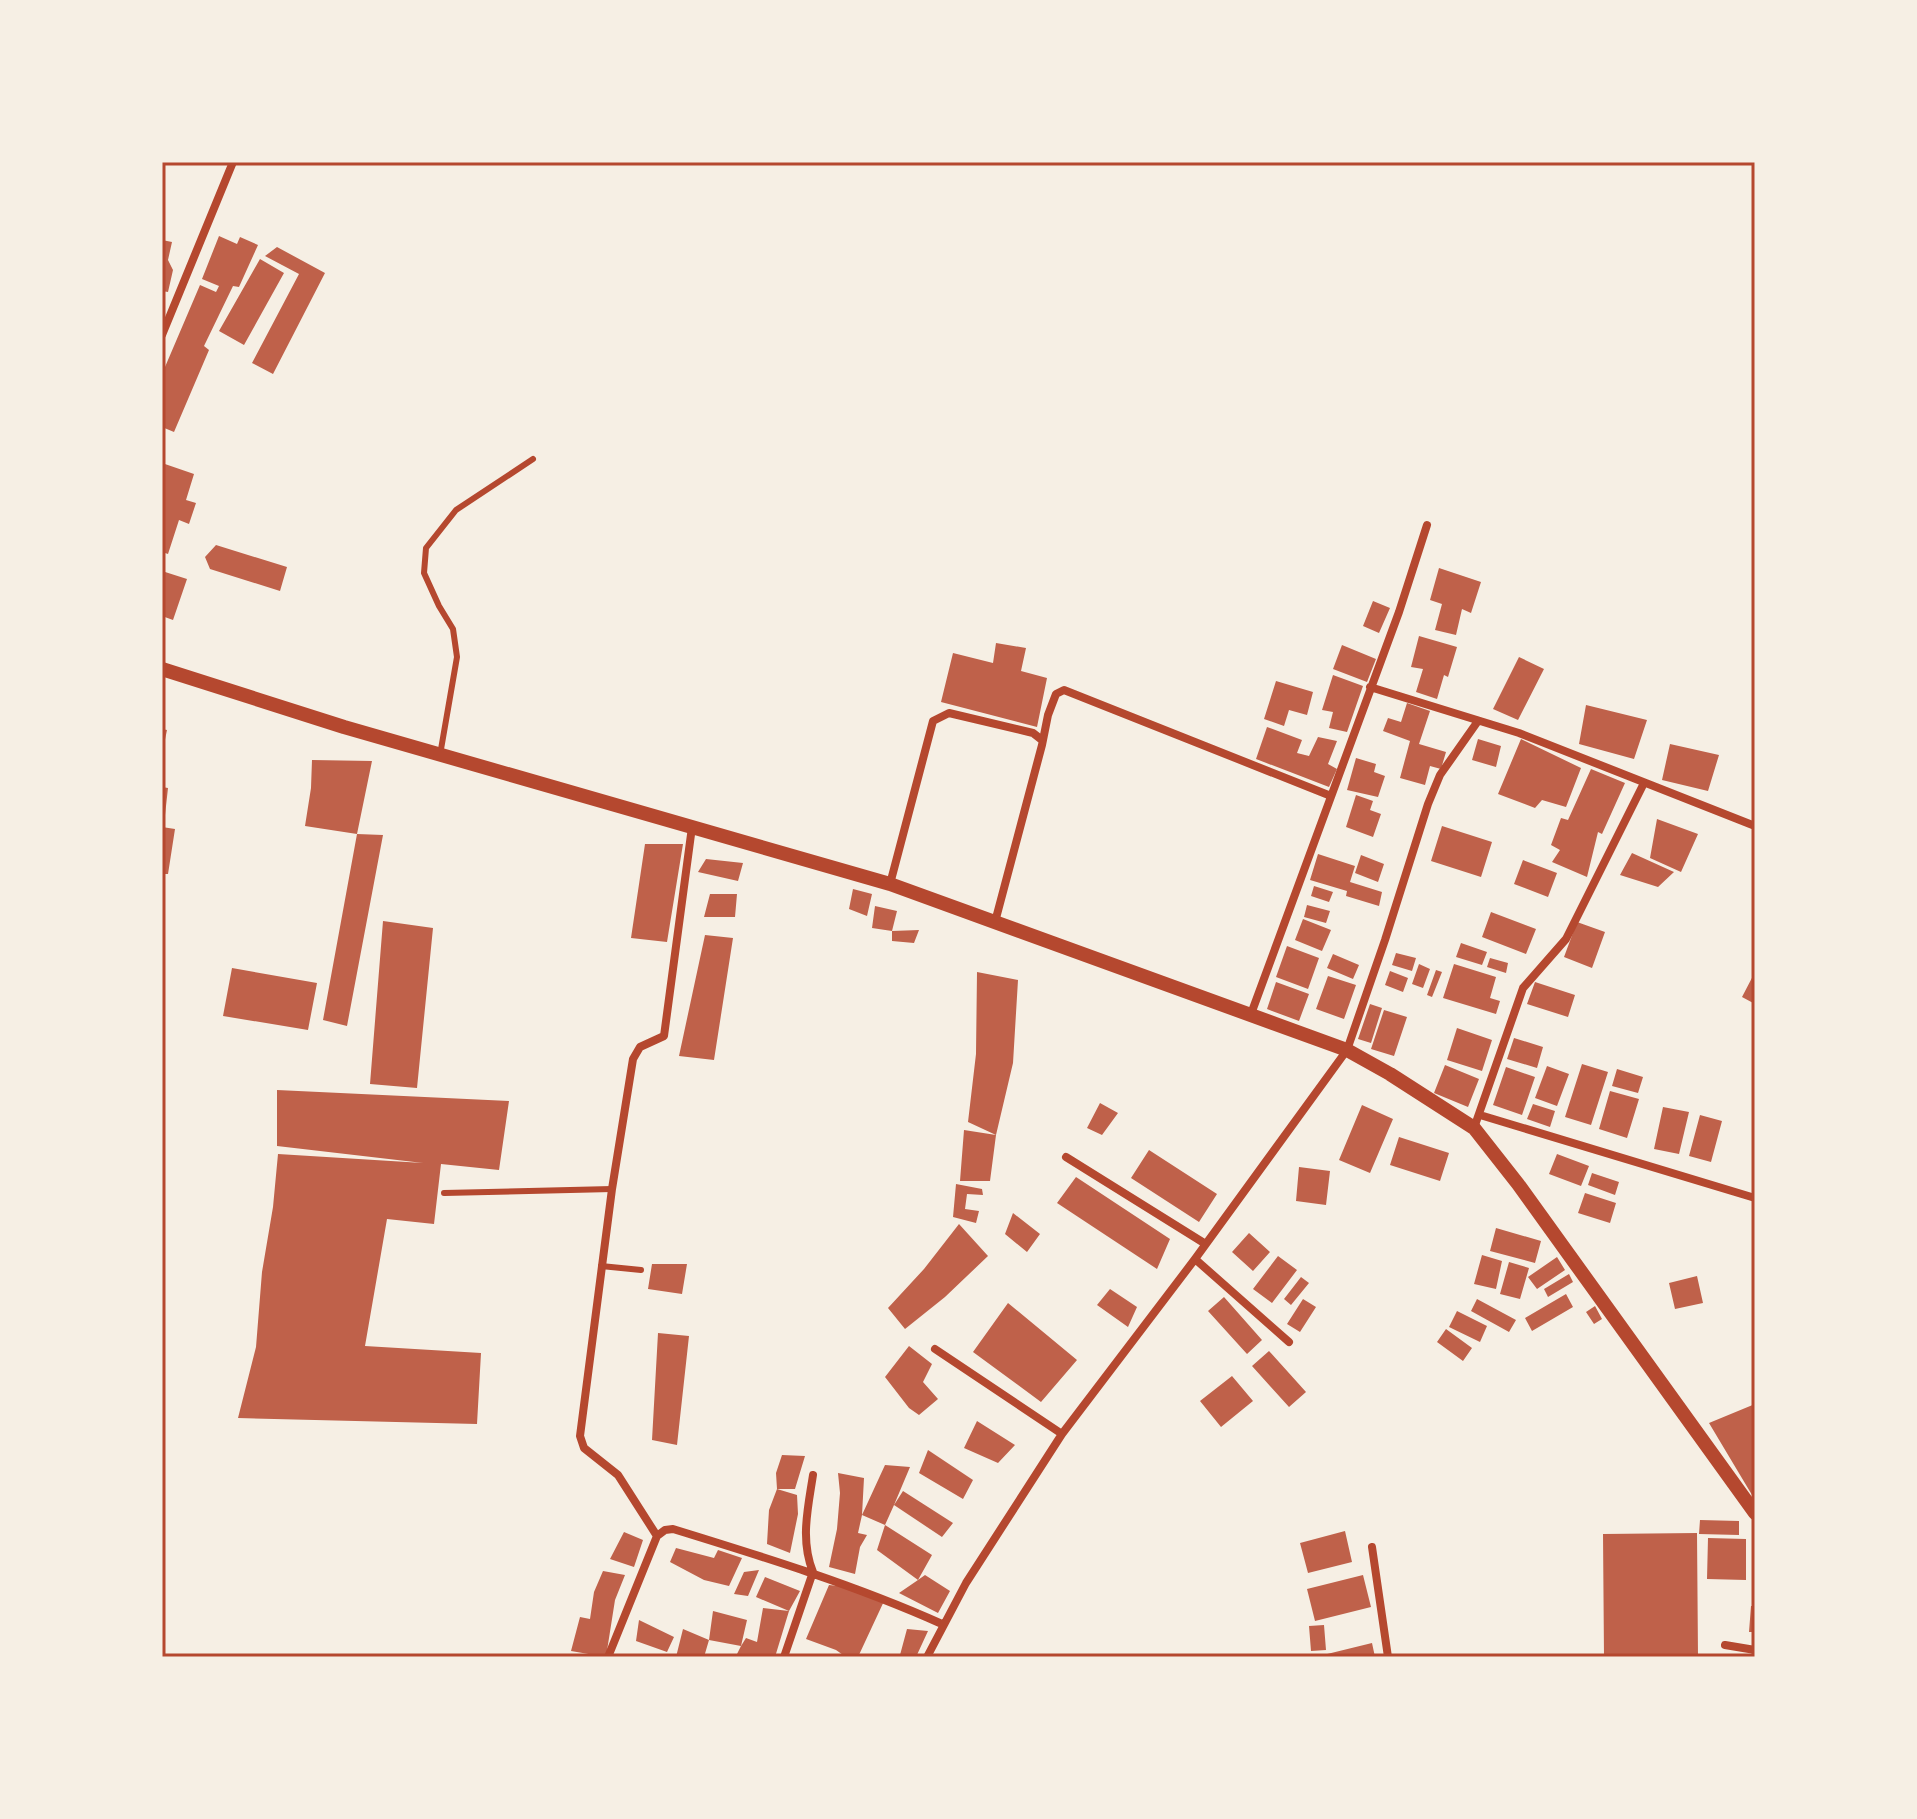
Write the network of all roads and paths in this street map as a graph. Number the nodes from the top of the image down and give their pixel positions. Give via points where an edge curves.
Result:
1 (233, 162) edge
2 (166, 312) edge
3 (162, 335) edge
4 (533, 459) dead end
5 (1427, 525) dead end
6 (162, 669) edge
7 (1370, 687) junction
8 (1478, 721) junction
9 (1042, 740) junction
10 (440, 755) junction
11 (1644, 783) junction
12 (1331, 796) junction
13 (1755, 826) edge
14 (692, 827) junction
15 (890, 884) junction
16 (995, 922) junction
17 (1251, 1014) junction
18 (1347, 1050) junction
19 (1477, 1122) junction
20 (1066, 1157) dead end
21 (612, 1189) junction
22 (444, 1193) dead end
23 (1755, 1198) edge
24 (1204, 1243) junction
25 (1195, 1259) junction
26 (601, 1266) junction
27 (641, 1270) dead end
28 (1289, 1342) dead end
29 (935, 1349) dead end
30 (1062, 1434) junction
31 (813, 1475) dead end
32 (1755, 1513) edge
33 (657, 1536) junction
34 (1372, 1547) dead end
35 (813, 1572) junction
36 (942, 1624) junction
37 (1725, 1645) dead end
38 (1755, 1650) edge
39 (608, 1657) edge
40 (784, 1657) edge
41 (927, 1657) edge
42 (1388, 1657) edge

1 - 2 street
2 - 3 street
4 - 10 lane via 456,510 426,548 424,573 453,629 457,657
5 - 7 street
6 - 10 street
7 - 8 street
7 - 12 street
8 - 11 street
8 - 18 street via 1440,775 1428,804
9 - 12 street via 1056,694 1064,690
9 - 15 street via 1033,733 949,713 933,721
9 - 16 street
10 - 14 street
11 - 13 street
11 - 19 street via 1566,939 1523,988
12 - 17 street
14 - 15 street
14 - 21 street via 664,1038 640,1047 634,1055
15 - 16 street
16 - 17 street
17 - 18 street
18 - 19 street
18 - 24 street
19 - 23 street
19 - 32 street
20 - 24 street
21 - 22 lane
21 - 26 street
24 - 25 street
25 - 28 street
25 - 30 street
26 - 27 lane
26 - 33 street via 581,1441 613,1469
29 - 30 street
30 - 36 street
31 - 35 street via 805,1536
33 - 35 street via 673,1529
33 - 39 street
34 - 42 street
35 - 36 street
35 - 40 street
36 - 41 street
37 - 38 street

